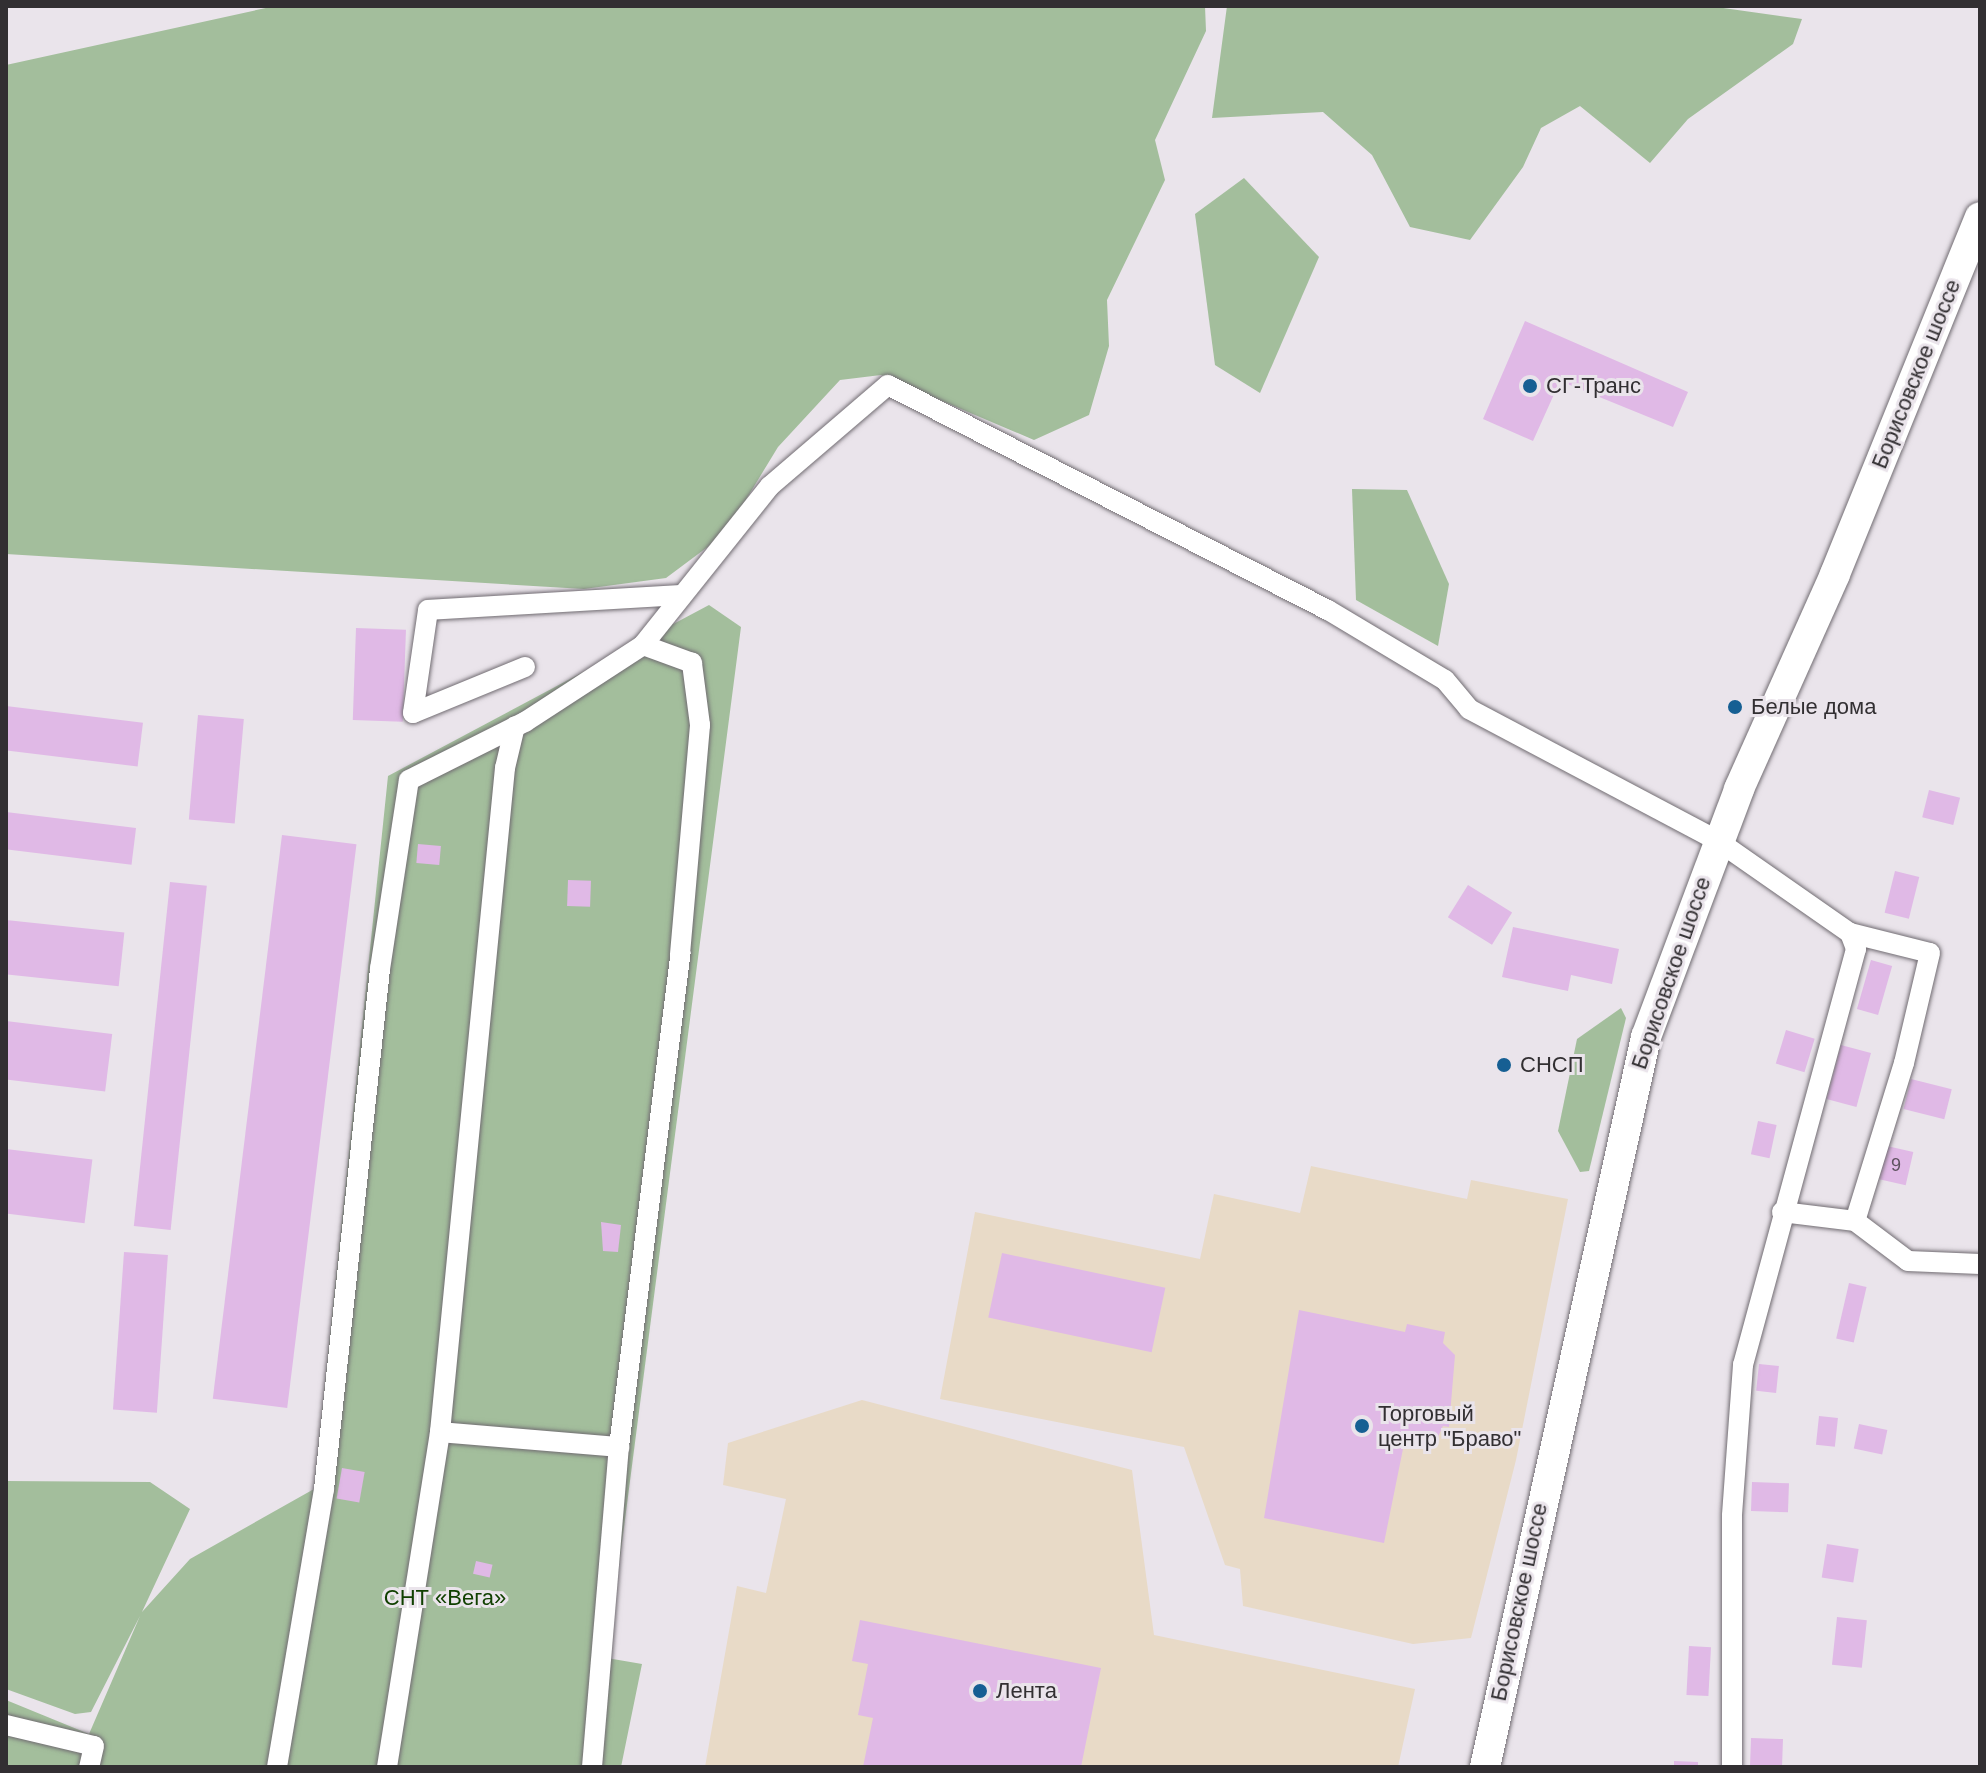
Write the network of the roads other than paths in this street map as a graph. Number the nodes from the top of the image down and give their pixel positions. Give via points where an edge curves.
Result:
1 (1980, 217) edge
2 (680, 595) junction
3 (643, 645) junction
4 (525, 667) dead end
5 (515, 726) junction
6 (1718, 841) junction
7 (1850, 933) junction
8 (1782, 1212) junction
9 (1855, 1221) junction
10 (1980, 1264) edge
11 (440, 1432) junction
12 (619, 1447) junction
13 (6, 1725) edge
14 (89, 1767) edge
15 (277, 1767) edge
16 (387, 1767) edge
17 (592, 1767) edge
18 (1485, 1767) edge
19 (1732, 1767) edge

1 - 6 main road, Борисовское шоссе via 1835,574
2 - 3 street
2 - 4 street via 428,610 413,713
2 - 6 street via 770,486 888,385 1328,610 1445,680 1469,709
3 - 5 street
3 - 12 street via 692,663 700,725 680,954
5 - 11 street via 505,768
5 - 15 street via 409,780 380,969 324,1489
6 - 7 street
6 - 18 main road, Борисовское шоссе via 1675,951 1628,1099
7 - 8 street via 1856,949
7 - 9 street via 1930,953 1904,1063
8 - 9 street
8 - 19 street via 1743,1365 1732,1516
9 - 10 street via 1908,1261
11 - 12 street
11 - 16 street
12 - 17 street
13 - 14 street via 94,1746

